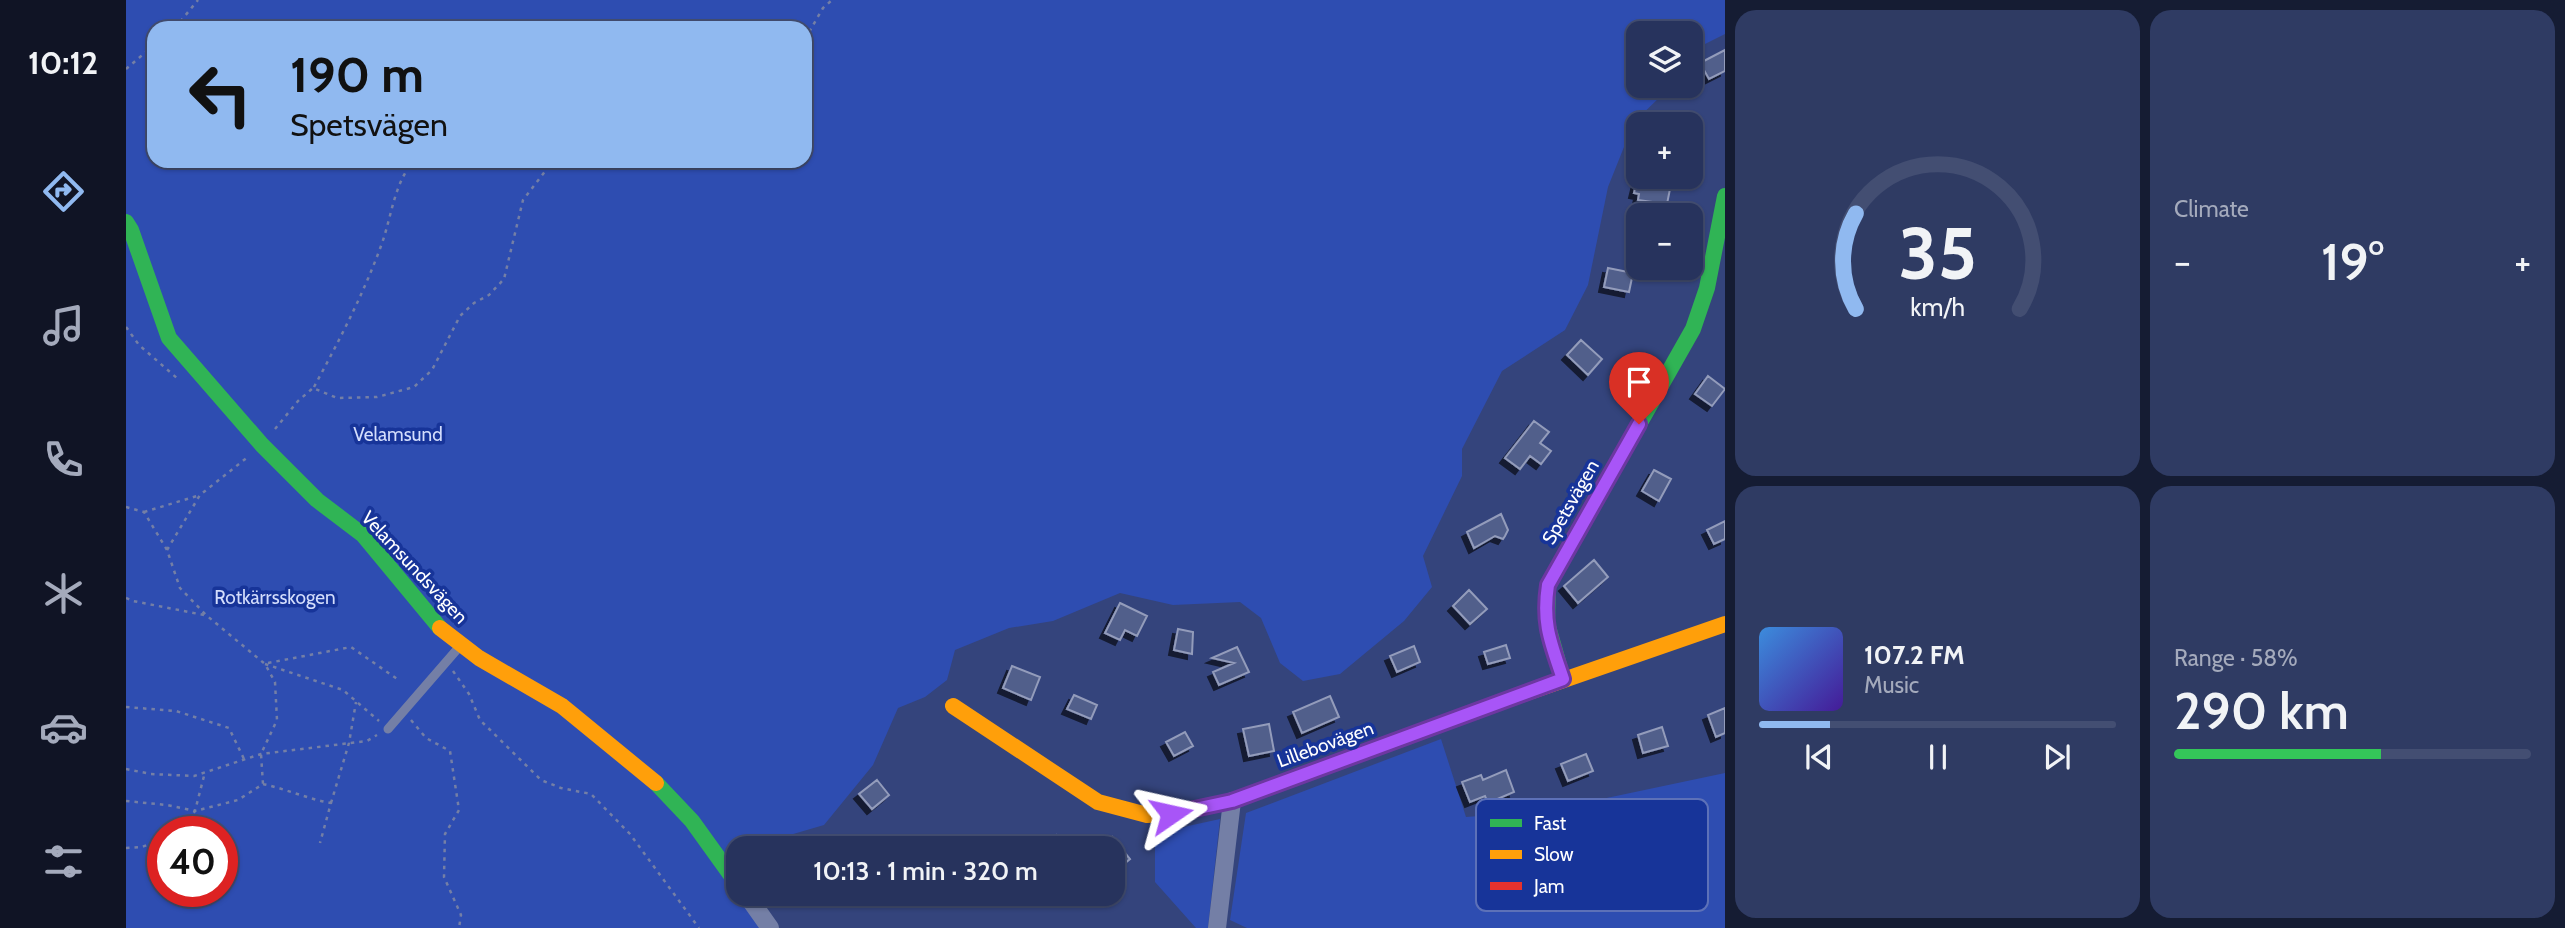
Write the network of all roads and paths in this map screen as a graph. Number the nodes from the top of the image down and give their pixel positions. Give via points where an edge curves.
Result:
1 (198, 0) edge
2 (832, 0) edge
3 (181, 21) edge
4 (812, 27) edge
5 (147, 51) edge
6 (126, 69) edge
7 (408, 168) edge
8 (547, 168) edge
9 (1725, 196) edge
10 (126, 222) edge
11 (313, 388) junction
12 (262, 444) junction
13 (200, 495) junction
14 (126, 507) edge
15 (144, 512) junction
16 (167, 550) junction
17 (126, 598) edge
18 (206, 615) junction
19 (1725, 624) edge
20 (460, 645) junction
21 (265, 664) junction
22 (1563, 679) junction
23 (400, 681) dead end
24 (356, 702) junction
25 (953, 706) dead end
26 (126, 707) edge
27 (404, 711) junction
28 (388, 729) junction
29 (349, 743) junction
30 (261, 754) junction
31 (244, 759) junction
32 (126, 769) edge
33 (205, 772) junction
34 (262, 784) junction
35 (1232, 801) junction
36 (126, 802) edge
37 (331, 803) junction
38 (195, 811) junction
39 (191, 816) edge
40 (320, 843) dead end
41 (147, 846) edge
42 (126, 848) edge
43 (726, 868) edge
44 (755, 906) edge
45 (459, 928) edge
46 (771, 928) edge
47 (1217, 928) edge

1 - 3 path
2 - 4 path
5 - 6 path
7 - 11 path via 401,177 382,245 347,326
8 - 11 path via 523,201 504,279 460,316 432,370 414,387 377,397 337,398
9 - 22 street, Spetsvägen via 1707,288 1693,329 1548,585 1544,608 1547,633
10 - 12 street, Velamsundsvägen via 169,338
11 - 12 path
12 - 13 path
12 - 20 street, Velamsundsvägen via 317,500 363,536 434,623
13 - 15 path
13 - 16 path
14 - 15 path
15 - 16 path
16 - 18 path via 180,588
17 - 18 path
18 - 21 path
19 - 22 street, Lillebovägen
20 - 27 lane
20 - 43 street, Velamsundsvägen via 562,706 660,788 692,821
21 - 23 path via 351,647
21 - 24 path via 343,690
21 - 30 path via 275,682 277,720
22 - 35 street, Lillebovägen
24 - 28 path
24 - 29 path
25 - 35 street, Lillebovägen via 1098,802 1147,815
26 - 31 path via 176,710 229,728
27 - 28 lane
27 - 45 path via 426,738 450,751 458,810 445,834 444,877 461,915
28 - 29 path via 367,741
29 - 30 path
29 - 37 path
30 - 31 path
30 - 34 path
31 - 33 path
32 - 33 path via 194,776
33 - 38 path
34 - 37 path
34 - 38 path via 238,800
35 - 47 street
36 - 38 path
37 - 40 path
38 - 39 path
41 - 42 path
44 - 46 street

